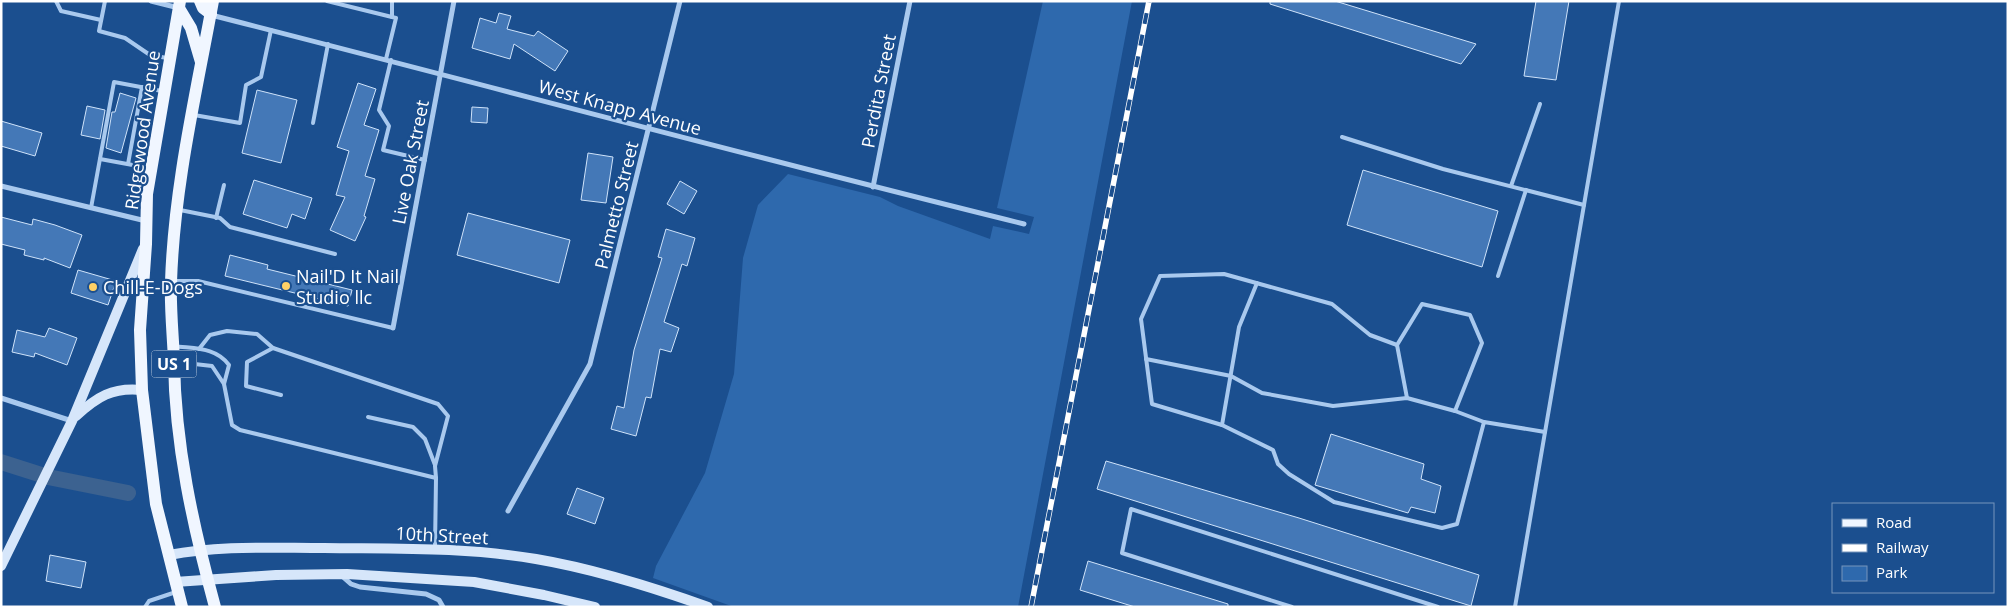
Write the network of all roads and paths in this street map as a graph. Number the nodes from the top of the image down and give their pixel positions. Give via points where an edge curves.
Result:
1 (56, 1) edge
2 (105, 1) edge
3 (151, 1) edge
4 (200, 1) edge
5 (213, 1) edge
6 (328, 1) edge
7 (392, 1) edge
8 (454, 1) edge
9 (680, 1) edge
10 (910, 1) edge
11 (1619, 1) edge
12 (180, 5) edge
13 (210, 14) junction
14 (392, 17) junction
15 (101, 20) junction
16 (271, 30) junction
17 (328, 44) junction
18 (170, 58) junction
19 (388, 60) junction
20 (201, 64) junction
21 (441, 73) junction
22 (142, 87) junction
23 (164, 91) junction
24 (1540, 104) dead end
25 (192, 114) junction
26 (313, 122) dead end
27 (649, 129) junction
28 (1342, 137) dead end
29 (100, 159) junction
30 (425, 160) junction
31 (128, 164) junction
32 (151, 168) junction
33 (224, 185) dead end
34 (1, 186) edge
35 (873, 186) junction
36 (1511, 186) junction
37 (1526, 190) junction
38 (1584, 205) junction
39 (91, 208) junction
40 (178, 210) junction
41 (216, 218) junction
42 (146, 222) junction
43 (1024, 224) dead end
44 (146, 244) junction
45 (335, 254) dead end
46 (1498, 276) dead end
47 (171, 281) junction
48 (1256, 283) junction
49 (394, 328) joint
50 (1398, 345) junction
51 (173, 346) junction
52 (273, 348) junction
53 (199, 349) junction
54 (1146, 359) junction
55 (174, 361) junction
56 (1231, 376) junction
57 (224, 384) junction
58 (142, 390) junction
59 (281, 395) dead end
60 (1, 398) edge
61 (1407, 398) junction
62 (1455, 411) junction
63 (368, 417) dead end
64 (72, 420) junction
65 (1484, 422) junction
66 (1222, 425) junction
67 (1545, 432) junction
68 (435, 466) junction
69 (436, 478) junction
70 (508, 511) dead end
71 (199, 549) junction
72 (435, 549) junction
73 (168, 555) junction
74 (2, 564) edge
75 (340, 574) junction
76 (207, 579) junction
77 (177, 587) junction
78 (146, 607) edge
79 (182, 607) edge
80 (215, 607) edge
81 (444, 607) edge
82 (595, 607) edge
83 (708, 607) edge
84 (1292, 607) edge
85 (1438, 607) edge
86 (1515, 607) edge

1 - 15 lane via 61,11
2 - 15 lane
3 - 12 street
4 - 13 main road
5 - 13 main road, US 1
6 - 14 lane
7 - 14 lane
8 - 21 street, Live Oak Street
9 - 27 street, Palmetto Street
10 - 35 street, Perdita Street
11 - 38 lane
12 - 18 main road, Ridgewood Avenue / US 1
12 - 20 main road via 191,28
13 - 16 street, West Knapp Avenue
13 - 20 main road, US 1
14 - 19 lane via 396,18
15 - 18 lane via 99,31 125,38 150,55
16 - 17 street, West Knapp Avenue
16 - 25 lane via 261,77 246,85 240,123
17 - 19 street, West Knapp Avenue
17 - 26 lane
18 - 23 main road, Ridgewood Avenue / US 1
19 - 21 street, West Knapp Avenue
19 - 30 lane via 379,110 389,126 383,150
20 - 25 main road, US 1
21 - 27 street, West Knapp Avenue
21 - 30 street, Live Oak Street
22 - 23 lane
22 - 29 lane via 114,82
22 - 31 lane
23 - 32 main road, Ridgewood Avenue / US 1
24 - 36 lane
25 - 40 main road, US 1
27 - 35 street, West Knapp Avenue
27 - 70 street, Palmetto Street via 590,364
28 - 36 lane via 1443,169
29 - 31 lane
29 - 39 lane
30 - 49 street, Live Oak Street
31 - 32 lane
32 - 42 main road, Ridgewood Avenue / US 1
33 - 41 lane
34 - 39 street
35 - 43 street, West Knapp Avenue
36 - 37 lane
37 - 38 lane
37 - 46 lane
38 - 67 lane
39 - 42 street
40 - 41 lane
40 - 47 main road, US 1
41 - 45 lane via 230,227
42 - 44 main road, Ridgewood Avenue / US 1
44 - 58 main road, Ridgewood Avenue / US 1 via 140,330
44 - 64 street
47 - 49 lane via 198,282
47 - 51 main road, US 1
48 - 50 lane via 1332,304 1370,335
48 - 54 lane via 1224,274 1160,276 1141,320
48 - 56 lane via 1239,327
50 - 61 lane
50 - 62 lane via 1422,304 1470,315 1482,343
51 - 53 lane
51 - 55 main road, US 1
52 - 53 lane via 257,334 227,331 210,335
52 - 59 lane via 247,362 246,386
52 - 68 lane via 438,404 448,416
53 - 57 lane via 212,351 230,365
54 - 56 lane
54 - 66 lane via 1152,404
55 - 57 lane via 212,366
55 - 71 main road, US 1 via 176,414
56 - 61 lane via 1262,394 1333,406
56 - 66 lane
57 - 69 lane via 232,425 240,430
58 - 64 street via 110,392 93,400
58 - 73 main road, Ridgewood Avenue / US 1 via 156,504
60 - 64 street
61 - 62 lane
62 - 65 lane
63 - 68 lane via 413,428 425,439
64 - 74 street
65 - 66 lane via 1457,524 1442,528 1334,502 1289,474 1278,464 1273,450
65 - 67 lane
67 - 86 lane
68 - 69 lane
69 - 72 lane
71 - 72 street, 10th Street
71 - 73 street, 10th Street
71 - 76 main road, US 1
72 - 83 street, 10th Street via 537,559 628,580
73 - 77 main road, US 1
75 - 76 street
75 - 81 street via 360,587 426,594 439,600
75 - 82 street via 474,582
76 - 77 street
76 - 80 main road, US 1
77 - 78 lane via 149,601
77 - 79 main road, US 1
84 - 85 lane via 1122,553 1131,509

